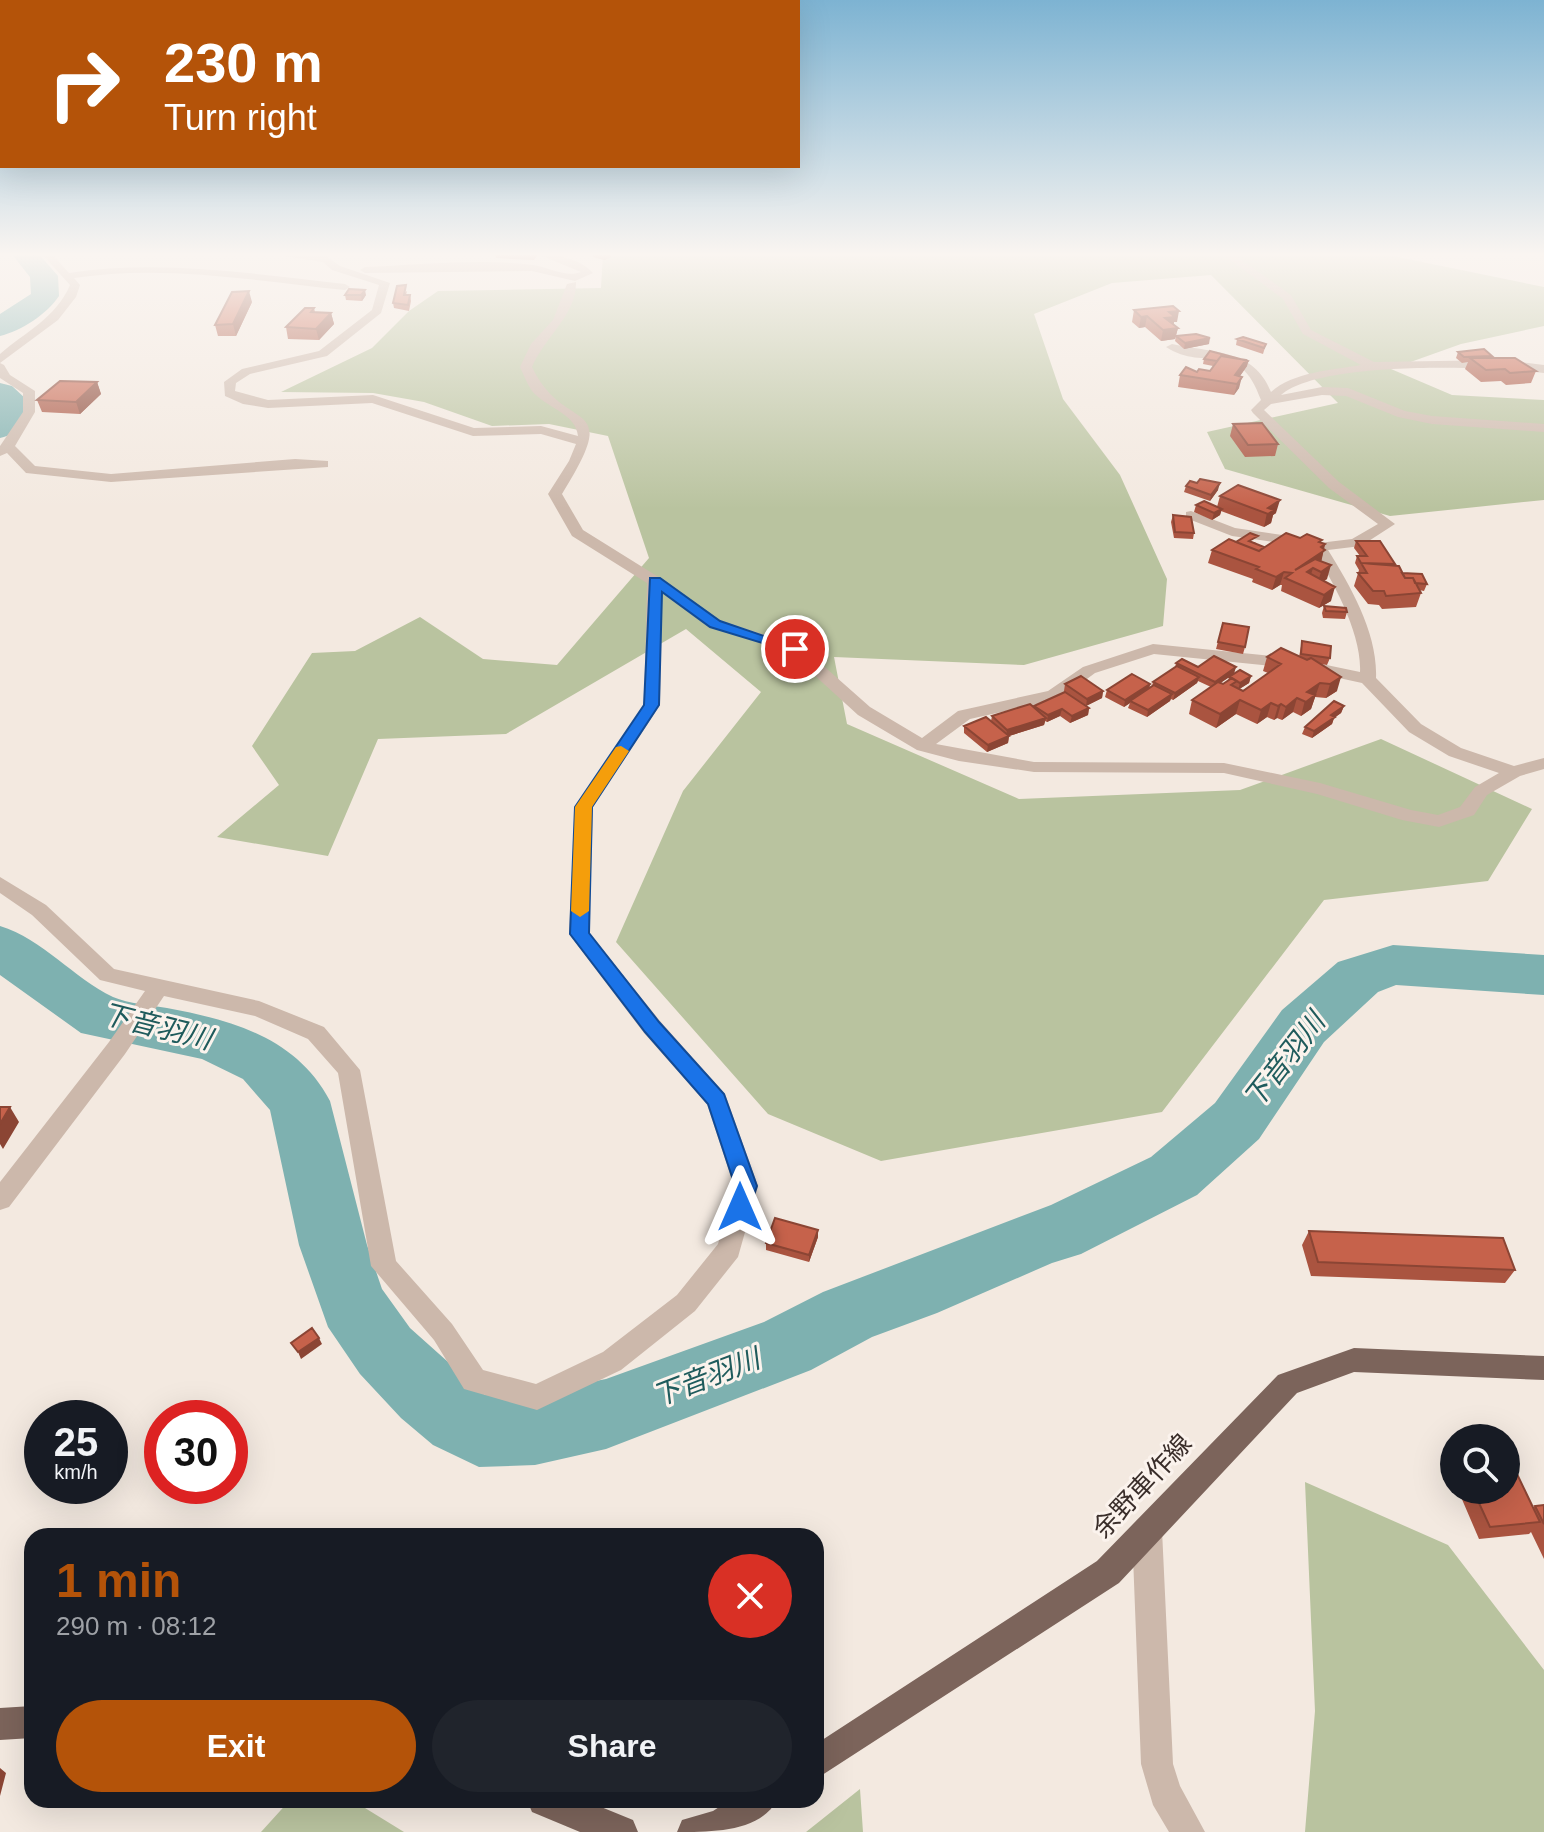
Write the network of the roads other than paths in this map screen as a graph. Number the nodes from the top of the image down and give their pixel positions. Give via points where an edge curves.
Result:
1 (27, 338) edge
2 (342, 338) edge
3 (542, 338) edge
4 (1319, 338) edge
5 (1172, 347) edge
6 (0, 360) edge
7 (1372, 366) junction
8 (0, 367) edge
9 (1544, 369) edge
10 (1268, 401) junction
11 (1544, 428) edge
12 (584, 442) junction
13 (3, 449) edge
14 (323, 464) dead end
15 (1191, 515) edge
16 (1319, 547) junction
17 (655, 581) junction
18 (1368, 679) junction
19 (923, 746) junction
20 (1544, 763) edge
21 (1514, 772) junction
22 (0, 884) edge
23 (159, 987) junction
24 (0, 1200) edge
25 (1544, 1368) edge
26 (1147, 1530) junction
27 (24, 1722) edge
28 (0, 1724) edge
29 (824, 1758) edge
30 (563, 1808) edge
31 (748, 1808) edge
32 (621, 1832) edge
33 (694, 1832) edge
34 (1188, 1832) edge

1 - 6 street
2 - 12 street via 323,354 246,371 230,382 229,393 268,404 373,399 473,432 541,430
3 - 12 street via 526,367 539,392 581,419
4 - 7 street
5 - 10 street via 1224,353 1242,361 1256,371
7 - 9 street via 1502,364
7 - 10 street via 1301,380
8 - 13 street via 5,377 29,391 29,412
10 - 11 street via 1348,392 1432,420
10 - 16 street via 1257,410 1334,485 1388,524 1356,543
12 - 17 street via 578,461 555,494 577,533
13 - 14 street via 31,470 111,478
15 - 16 street via 1232,532
16 - 18 street via 1355,618 1369,658
17 - 19 street via 715,624 795,649 864,711
17 - 23 street via 652,705 584,807 579,934 717,1100 746,1186 729,1249 686,1303 612,1361 537,1397 474,1380 443,1332 384,1266 349,1070 316,1033 259,1009
18 - 19 street via 1293,663 1153,649 1089,670 1054,695 964,715
18 - 21 street via 1415,728 1455,752
19 - 21 street via 1034,767 1224,768 1439,821 1467,811 1481,791
20 - 21 street
22 - 23 street via 39,910 107,975
23 - 24 street
25 - 26 main road, 余野車作線 via 1354,1360 1288,1384
26 - 29 main road, 余野車作線 via 1108,1572
26 - 34 street via 1157,1764 1165,1793
27 - 28 main road
30 - 32 main road
31 - 33 main road via 719,1827

